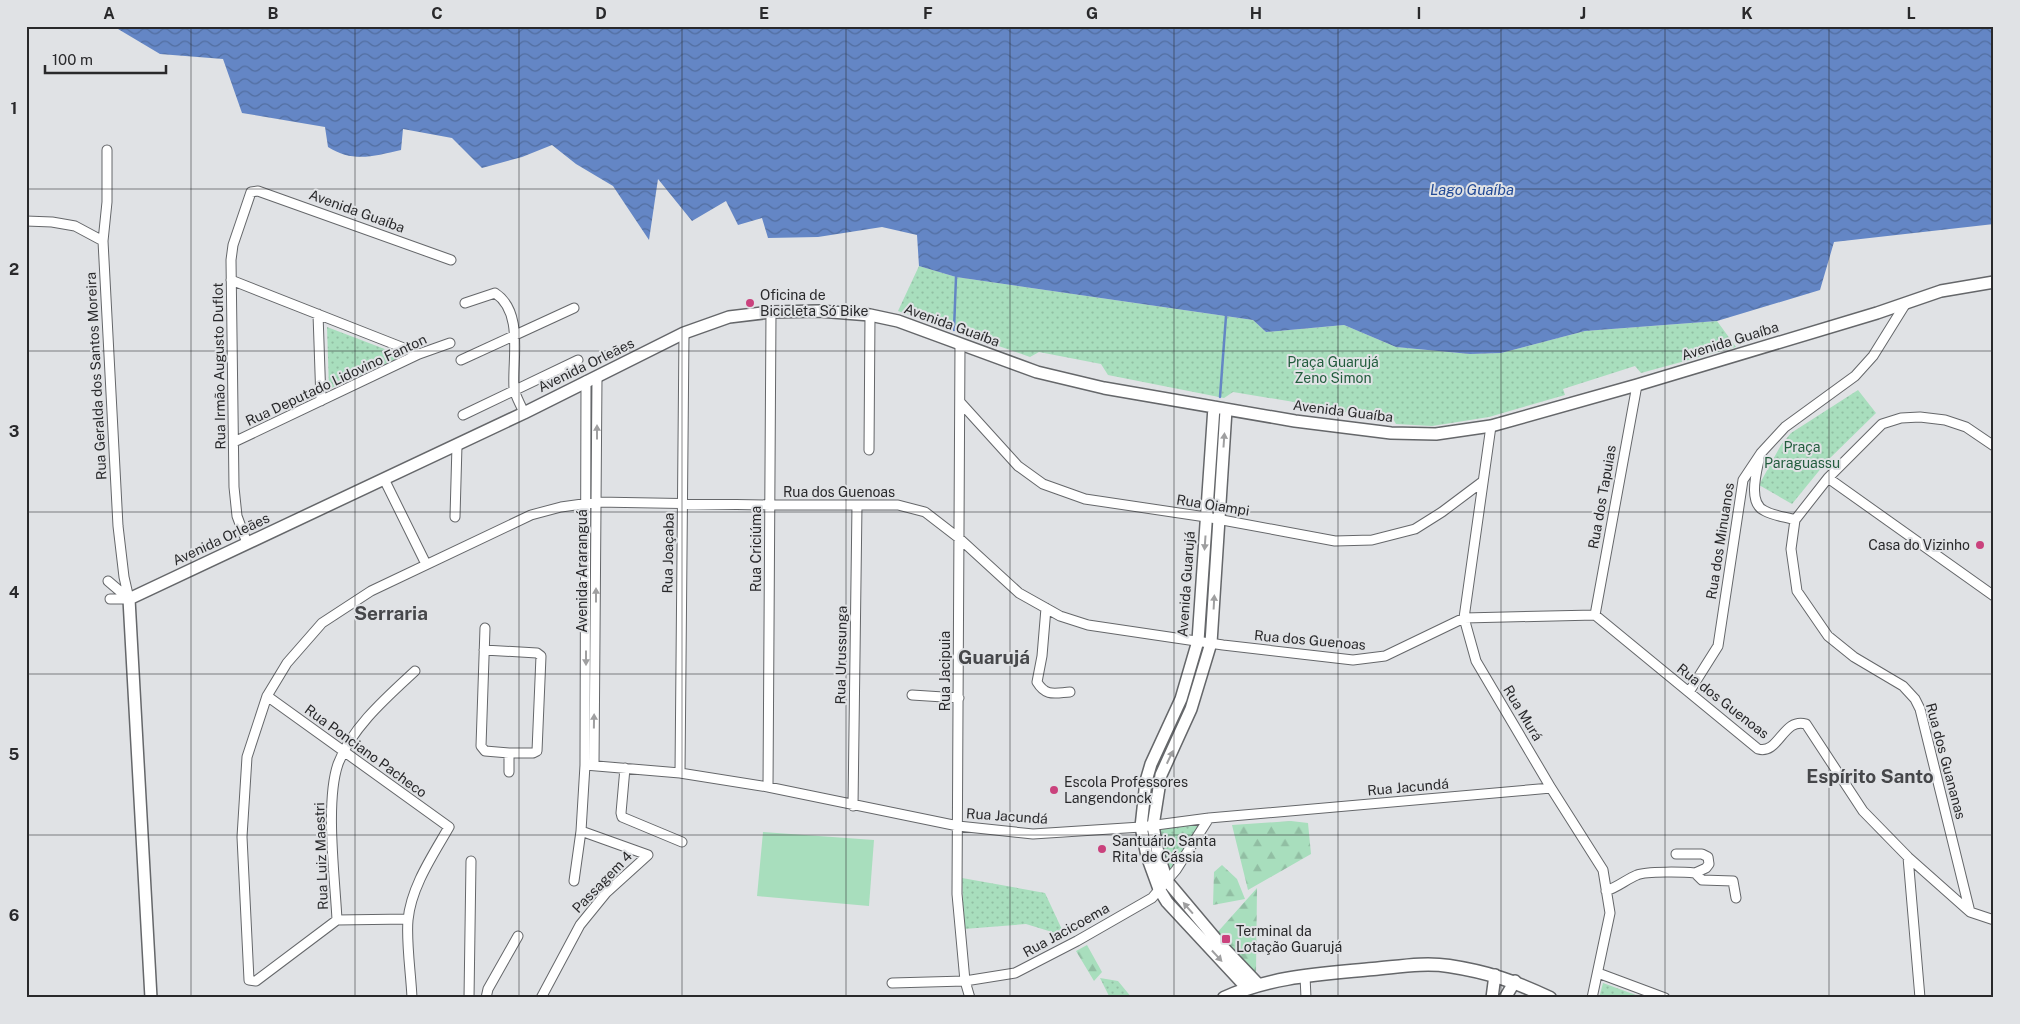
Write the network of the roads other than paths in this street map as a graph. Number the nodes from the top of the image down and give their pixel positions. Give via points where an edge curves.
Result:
1 (107, 150) dead end
2 (254, 190) joint
3 (26, 221) edge
4 (103, 241) junction
5 (450, 260) dead end
6 (231, 280) junction
7 (1994, 282) edge
8 (465, 303) dead end
9 (1906, 303) junction
10 (574, 308) dead end
11 (771, 312) junction
12 (318, 314) junction
13 (870, 315) junction
14 (684, 333) junction
15 (514, 336) junction
16 (450, 343) dead end
17 (960, 344) junction
18 (420, 354) junction
19 (460, 360) dead end
20 (578, 360) dead end
21 (592, 379) junction
22 (1637, 385) junction
23 (514, 390) junction
24 (321, 401) junction
25 (960, 402) junction
26 (1220, 408) junction
27 (524, 413) junction
28 (463, 414) dead end
29 (1490, 426) junction
30 (234, 442) junction
31 (457, 445) junction
32 (1994, 446) edge
33 (869, 450) dead end
34 (1761, 453) junction
35 (1828, 478) junction
36 (384, 479) junction
37 (1482, 482) junction
38 (596, 502) junction
39 (587, 503) junction
40 (683, 504) junction
41 (770, 505) junction
42 (856, 505) junction
43 (454, 517) dead end
44 (1206, 517) junction
45 (1219, 520) junction
46 (1795, 520) junction
47 (960, 538) junction
48 (247, 544) junction
49 (426, 564) junction
50 (108, 581) dead end
51 (1994, 596) edge
52 (110, 599) dead end
53 (129, 599) junction
54 (1046, 608) junction
55 (1595, 615) junction
56 (586, 616) junction
57 (596, 616) junction
58 (1464, 618) junction
59 (484, 628) dead end
60 (1198, 641) junction
61 (1212, 643) junction
62 (484, 650) junction
63 (416, 671) dead end
64 (590, 678) junction
65 (1070, 692) dead end
66 (1689, 692) junction
67 (912, 695) dead end
68 (267, 696) junction
69 (959, 698) junction
70 (344, 752) junction
71 (509, 752) junction
72 (589, 765) junction
73 (625, 768) junction
74 (509, 772) dead end
75 (680, 773) junction
76 (768, 787) junction
77 (1551, 788) junction
78 (853, 806) junction
79 (1209, 818) junction
80 (958, 826) junction
81 (1147, 826) junction
82 (580, 831) junction
83 (682, 842) dead end
84 (1676, 854) dead end
85 (1908, 857) junction
86 (471, 861) dead end
87 (1695, 873) junction
88 (574, 881) dead end
89 (1163, 885) junction
90 (1606, 891) junction
91 (1736, 898) dead end
92 (1970, 912) junction
93 (408, 919) junction
94 (337, 920) junction
95 (1994, 920) edge
96 (518, 936) dead end
97 (1598, 973) junction
98 (1495, 975) junction
99 (1305, 976) junction
100 (965, 981) junction
101 (1515, 981) junction
102 (892, 983) dead end
103 (1252, 986) junction
104 (151, 998) edge
105 (412, 998) edge
106 (469, 998) edge
107 (486, 998) edge
108 (541, 998) edge
109 (970, 998) edge
110 (1224, 998) edge
111 (1306, 998) edge
112 (1492, 998) edge
113 (1505, 998) edge
114 (1550, 998) edge
115 (1592, 998) edge
116 (1665, 998) edge
117 (1920, 998) edge

1 - 4 street, Rua Geralda dos Santos Moreira
2 - 5 street, Avenida Guaíba
2 - 6 street, Rua Irmão Augusto Duflot via 233,244
3 - 4 street via 75,226
4 - 53 street, Rua Geralda dos Santos Moreira via 118,526
6 - 12 street
6 - 30 street, Rua Irmão Augusto Duflot
7 - 9 street, Avenida Guaíba via 1941,291
8 - 15 street via 490,293 497,295 511,313
9 - 22 street, Avenida Guaíba
9 - 34 street, Rua dos Minuanos via 1873,356 1855,376 1785,427
10 - 15 street
11 - 13 street, Avenida Guaíba
11 - 14 street, Avenida Guaíba via 728,317
11 - 41 street, Rua Criciúma
12 - 18 street
12 - 24 street
13 - 17 street, Avenida Guaíba via 898,321
13 - 33 street
14 - 21 street, Avenida Orleães
14 - 40 street, Rua Joaçaba
15 - 19 street
15 - 23 street
16 - 18 street, Rua Deputado Lidovino Fanton
17 - 25 street, Rua Jacipuia
17 - 26 street, Avenida Guaíba via 1037,372 1104,388
18 - 24 street, Rua Deputado Lidovino Fanton
20 - 23 street
21 - 27 street, Avenida Orleães
38 -> 21 street, Avenida Araranguá
21 - 39 street, Avenida Araranguá
22 - 29 street, Avenida Guaíba
22 - 55 street, Rua dos Tapuias
23 - 27 street
23 - 28 street
24 - 30 street, Rua Deputado Lidovino Fanton
25 - 44 street, Rua Oiampi via 1018,466 1043,484 1084,499
25 - 47 street, Rua Jacipuia
26 - 29 street, Avenida Guaíba via 1390,434 1436,434
26 - 44 street, Avenida Guarujá
45 -> 26 street, Avenida Guarujá
27 - 31 street, Avenida Orleães
29 - 37 street, Rua Murá
30 - 48 street, Rua Irmão Augusto Duflot via 237,516
31 - 36 street, Avenida Orleães
31 - 43 street
32 - 35 street via 1966,427 1944,420 1901,418 1882,424
34 - 46 street via 1754,481 1756,502 1765,512
34 - 66 street, Rua dos Minuanos via 1743,480 1718,646
35 - 46 street
35 - 51 street
36 - 48 street, Avenida Orleães
36 - 49 street
37 - 45 street, Rua Oiampi via 1415,529 1372,540 1335,541
37 - 58 street, Rua Murá
38 - 39 street, Rua dos Guenoas
38 - 40 street, Rua dos Guenoas
57 -> 38 street, Avenida Araranguá
39 - 49 street, Rua dos Guenoas via 531,515
39 - 56 street, Avenida Araranguá
40 - 41 street, Rua dos Guenoas
40 - 75 street, Rua Joaçaba
41 - 42 street, Rua dos Guenoas
41 - 76 street, Rua Criciúma
42 - 47 street, Rua dos Guenoas via 898,505 925,512
42 - 78 street, Rua Urussunga
44 - 45 street, Rua Oiampi
44 -> 60 street, Avenida Guarujá
61 -> 45 street, Avenida Guarujá
46 - 92 street, Rua dos Guananas via 1791,548 1797,591 1828,636 1854,657 1903,686 1920,709
47 - 54 street, Rua dos Guenoas via 1019,593
47 - 69 street, Rua Jacipuia
48 - 53 street, Avenida Orleães
49 - 68 street, Rua dos Guenoas via 371,591 322,623 287,663
50 - 53 street
52 - 53 street
53 - 104 street
54 - 60 street, Rua dos Guenoas via 1088,625
54 - 65 street via 1037,682 1042,690 1049,693
55 - 58 street, Rua dos Guenoas
55 - 66 street, Rua dos Guenoas
56 - 57 street
56 -> 64 street, Avenida Araranguá
57 - 64 street, Avenida Araranguá
58 - 61 street, Rua dos Guenoas via 1385,656 1370,659 1353,660
58 - 77 street, Rua Murá via 1476,661
59 - 62 street
60 - 61 street, Rua dos Guenoas
60 - 81 street, Avenida Guarujá via 1181,699 1148,772
81 -> 61 street, Avenida Guarujá via 1162,775 1191,709
62 - 71 street via 481,748
62 - 71 street via 537,653 541,656 538,751
63 - 70 street, Rua Luiz Maestri via 359,729
64 - 72 street, Avenida Araranguá
66 - 85 street, Rua dos Guenoas via 1761,750 1770,748 1792,724 1806,724 1864,811
67 - 69 street
68 - 70 street, Rua Ponciano Pacheco
68 - 94 street, Rua dos Guenoas via 247,757 242,837 248,978 256,981
69 - 80 street, Rua Jacipuia
70 - 93 street, Rua Ponciano Pacheco via 449,827 416,891
70 - 94 street, Rua Luiz Maestri via 338,765 333,795
71 - 74 street
72 - 73 street, Rua Jacundá
72 - 82 street
73 - 75 street, Rua Jacundá
73 - 83 street via 622,816
75 - 76 street, Rua Jacundá
76 - 78 street, Rua Jacundá
77 - 79 street, Rua Jacundá
77 - 90 street, Rua Murá via 1603,870
78 - 80 street, Rua Jacundá
79 - 81 street, Rua Jacundá
79 - 89 street, Rua Jacicoema
80 - 81 street, Rua Jacundá via 1033,834
80 - 100 street, Rua Jacipuia via 957,894
81 - 89 street, Avenida Guarujá via 1158,853
82 - 88 street
82 - 108 street, Passagem 4 via 648,855 606,894 580,925
84 - 87 street via 1708,857 1706,868
85 - 92 street, Rua dos Guenoas
85 - 117 street
86 - 106 street
87 - 90 street via 1638,874
87 - 91 street via 1703,880 1734,880
89 - 100 street, Rua Jacicoema via 1152,898 1015,973
89 - 103 street, Avenida Guarujá via 1220,944
90 - 97 street, Rua Murá via 1610,913
92 - 95 street, Rua dos Guenoas
93 - 94 street
93 - 105 street
96 - 107 street
97 - 115 street, Rua Murá
97 - 116 street
98 - 99 main road via 1446,965
98 - 101 main road
98 - 112 street
99 - 103 main road
99 - 111 street
100 - 102 street, Rua Jacicoema
100 - 109 street, Rua Jacipuia
101 - 113 street
101 - 114 main road
103 - 110 main road

